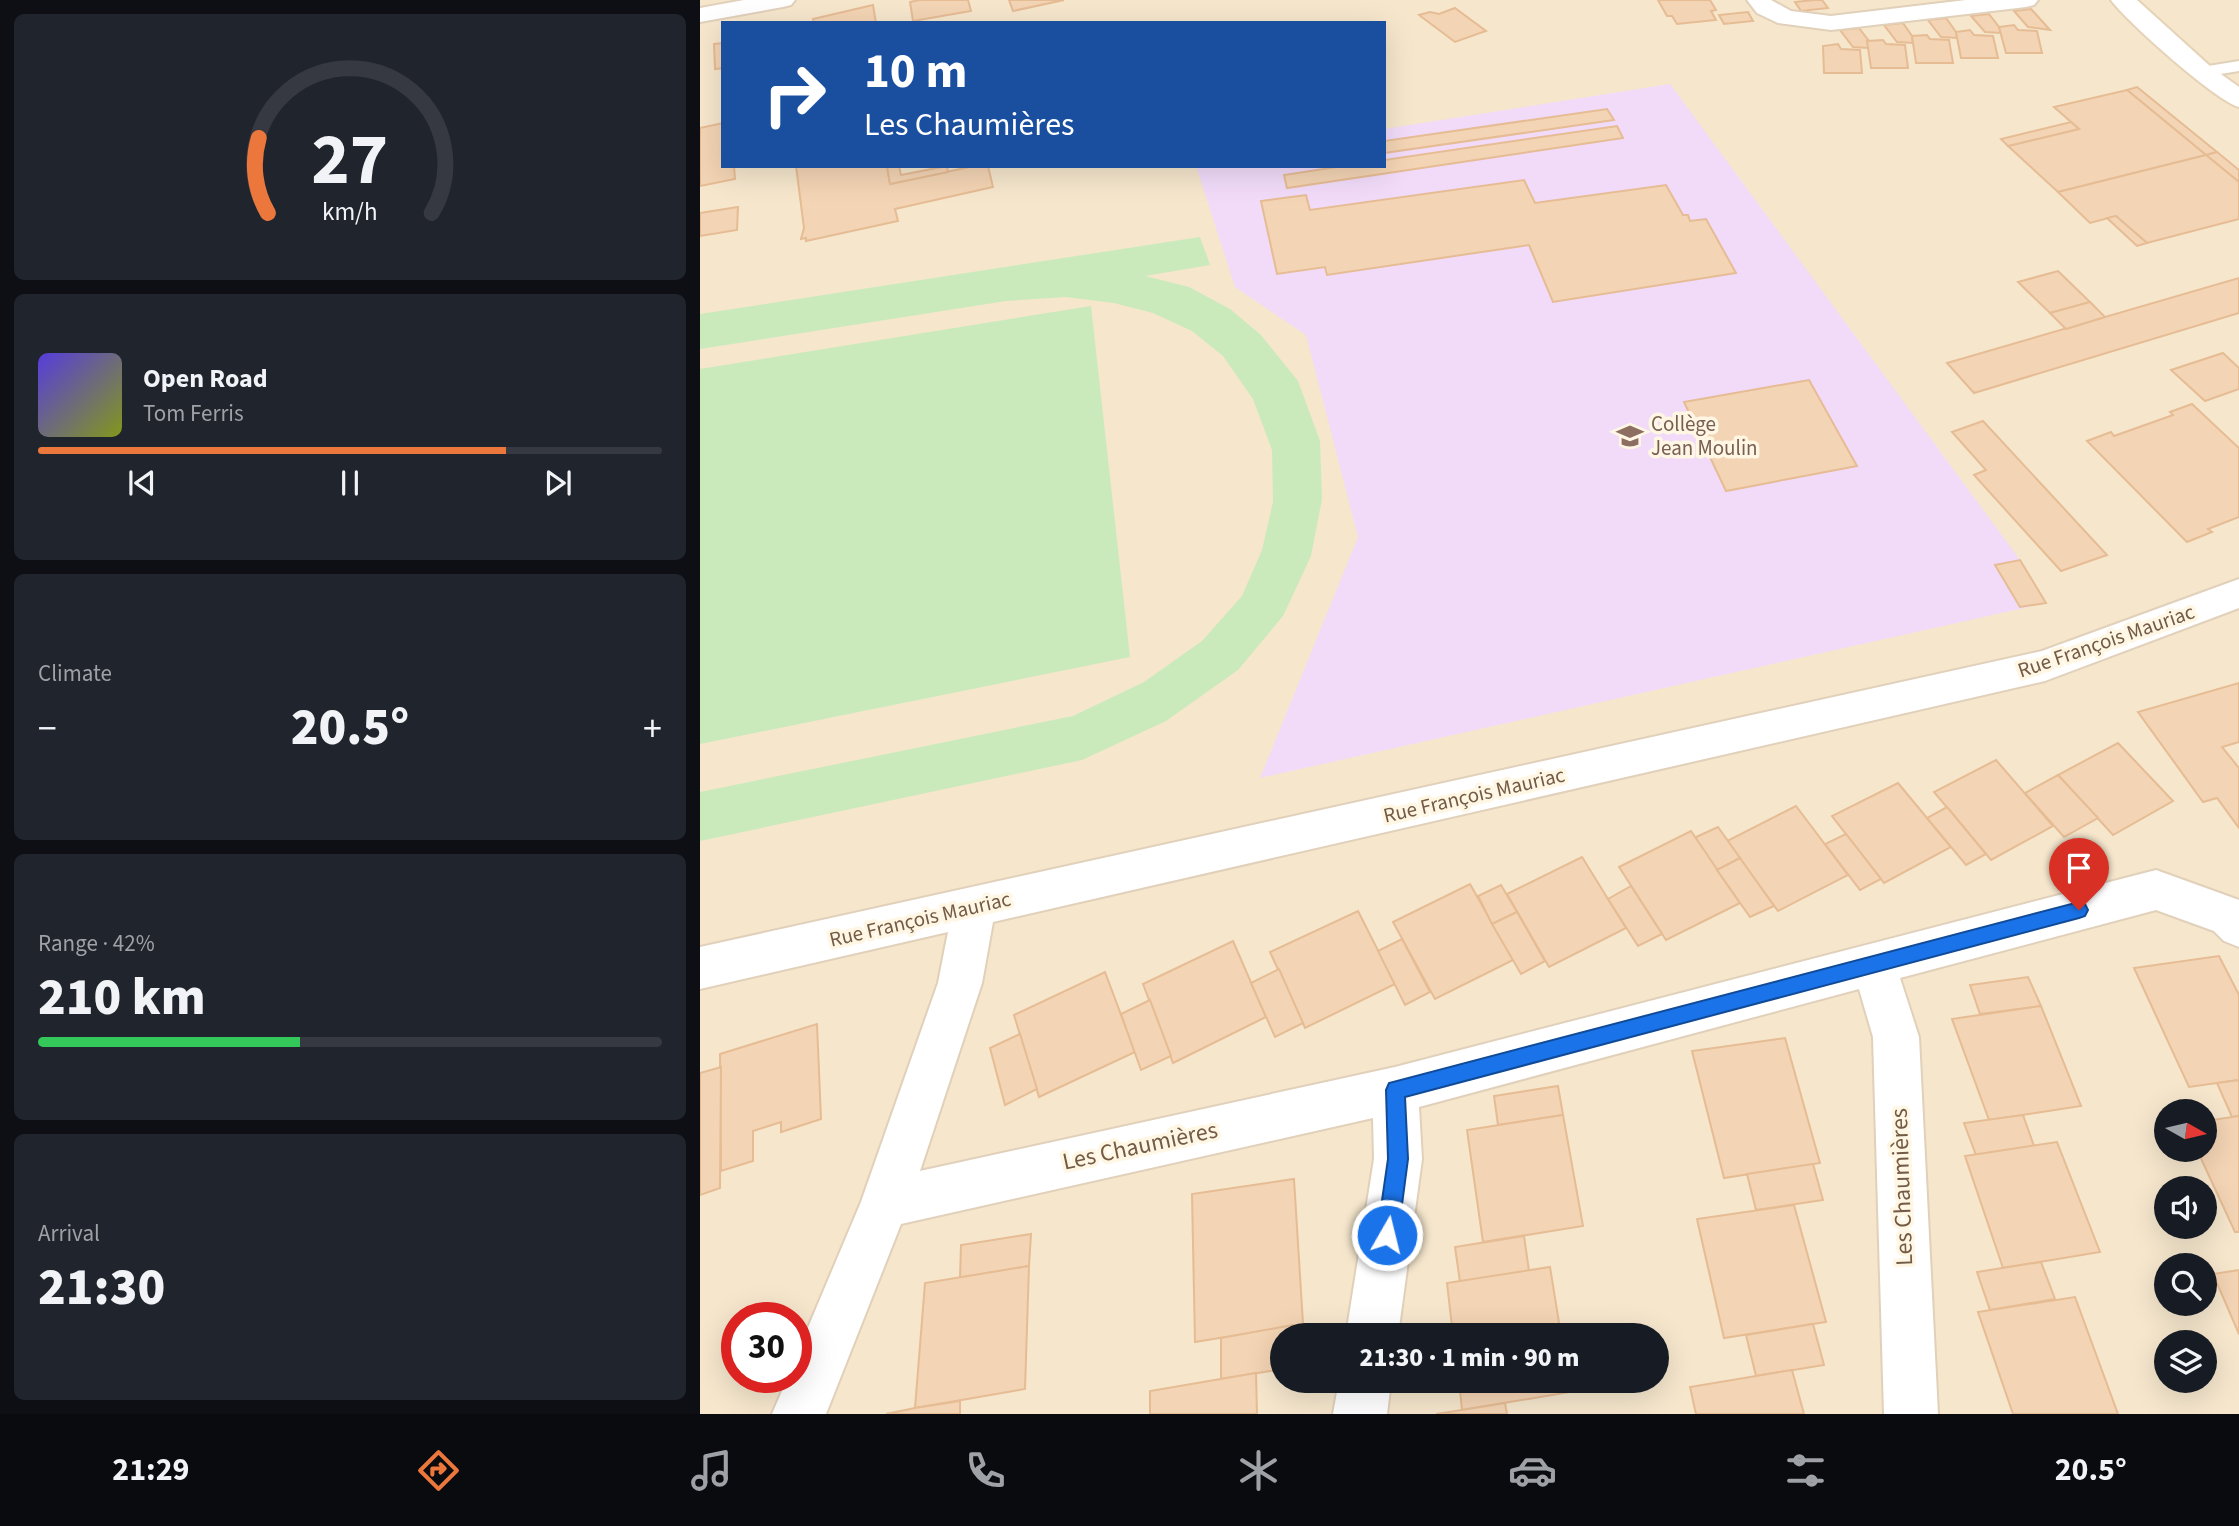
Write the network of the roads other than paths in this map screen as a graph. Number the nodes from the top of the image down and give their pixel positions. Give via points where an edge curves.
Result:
1 (783, 0) edge
2 (1759, 0) edge
3 (2026, 0) edge
4 (2123, 0) edge
5 (2147, 0) edge
6 (700, 9) edge
7 (700, 15) edge
8 (2236, 69) edge
9 (2202, 72) junction
10 (2239, 99) edge
11 (2239, 593) edge
12 (974, 907) junction
13 (2239, 927) edge
14 (1874, 964) junction
15 (700, 968) edge
16 (1395, 1090) junction
17 (886, 1203) junction
18 (1374, 1323) edge
19 (1363, 1393) edge
20 (799, 1414) edge
21 (1360, 1414) edge
22 (1911, 1414) edge

1 - 7 street
2 - 3 street via 1786,18 1831,23
4 - 9 street
5 - 8 street
6 - 7 street
8 - 9 lane
9 - 10 street
11 - 12 street, Rue François Mauriac via 2045,666
12 - 15 street, Rue François Mauriac
12 - 17 street via 960,984
13 - 14 street, Les Chaumières via 2229,916 2156,890
14 - 16 street, Les Chaumières
14 - 22 street, Les Chaumières via 1896,1037
16 - 17 street, Les Chaumières
16 - 18 street via 1398,1159
17 - 20 street
19 - 21 street

